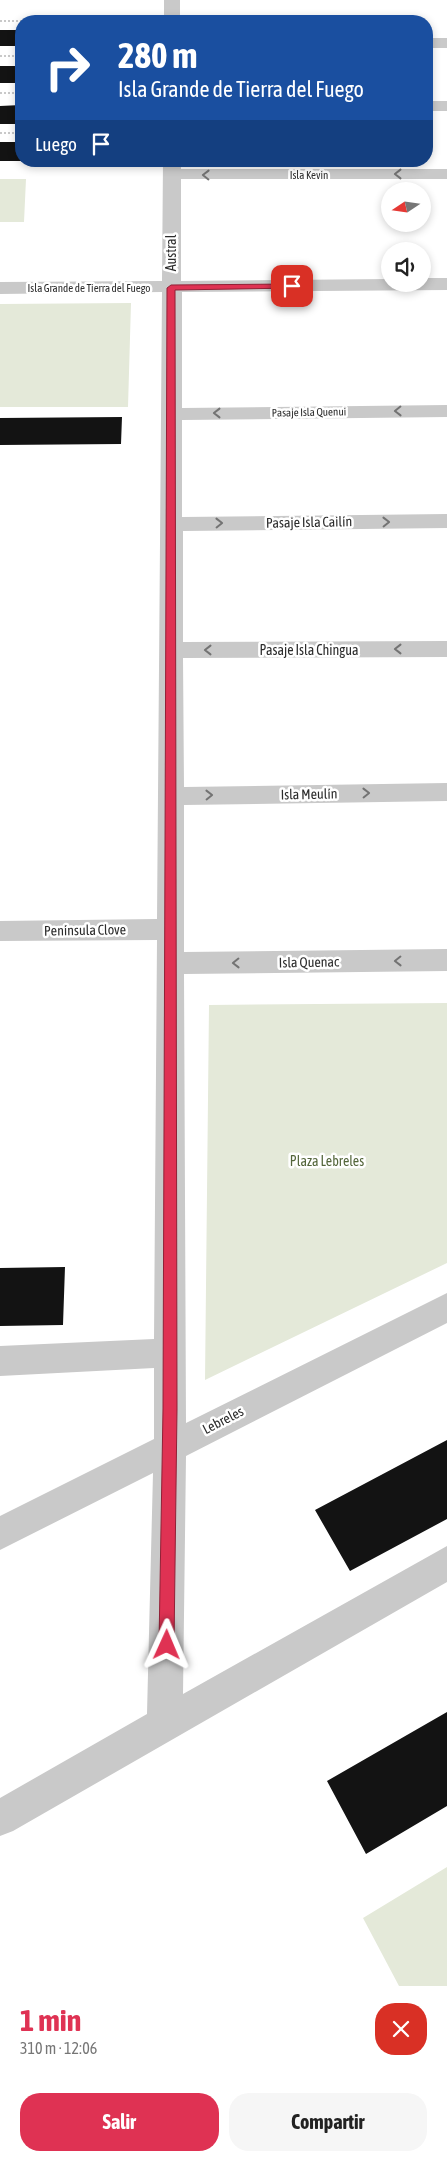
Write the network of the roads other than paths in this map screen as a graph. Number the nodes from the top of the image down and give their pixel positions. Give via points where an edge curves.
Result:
1 (172, 0) edge
2 (172, 15) edge
3 (433, 43) edge
4 (447, 43) edge
5 (433, 106) edge
6 (447, 106) edge
7 (172, 168) edge
8 (447, 174) edge
9 (447, 284) edge
10 (0, 288) edge
11 (171, 288) junction
12 (447, 411) edge
13 (172, 414) junction
14 (447, 521) edge
15 (172, 524) junction
16 (447, 649) edge
17 (171, 650) junction
18 (447, 792) edge
19 (171, 796) junction
20 (170, 929) junction
21 (0, 931) edge
22 (447, 960) edge
23 (170, 963) junction
24 (447, 1307) edge
25 (170, 1353) junction
26 (0, 1361) edge
27 (170, 1447) junction
28 (0, 1534) edge
29 (447, 1563) edge
30 (165, 1724) junction
31 (0, 1818) edge

1 - 2 street
3 - 4 street
5 - 6 street
8 -> 7 street, Isla Kevin
7 - 11 street, Austral
9 - 11 street, Isla Grande de Tierra del Fuego
10 - 11 street, Isla Grande de Tierra del Fuego
11 - 13 street, Austral
12 -> 13 street, Pasaje Isla Quenui
13 - 15 street, Austral
15 -> 14 street, Pasaje Isla Cailín
15 - 17 street, Austral
16 -> 17 street, Pasaje Isla Chingua
17 - 19 street, Austral
19 -> 18 street, Isla Meulín
19 - 20 street, Austral
20 - 21 street, Península Clove
20 - 23 street, Austral
22 -> 23 street, Isla Quenac
23 - 25 street, Austral
24 - 27 street, Lebreles
25 - 26 street
25 - 27 street, Austral
27 - 28 street, Lebreles
27 - 30 street, Austral
29 - 30 street
30 - 31 street

